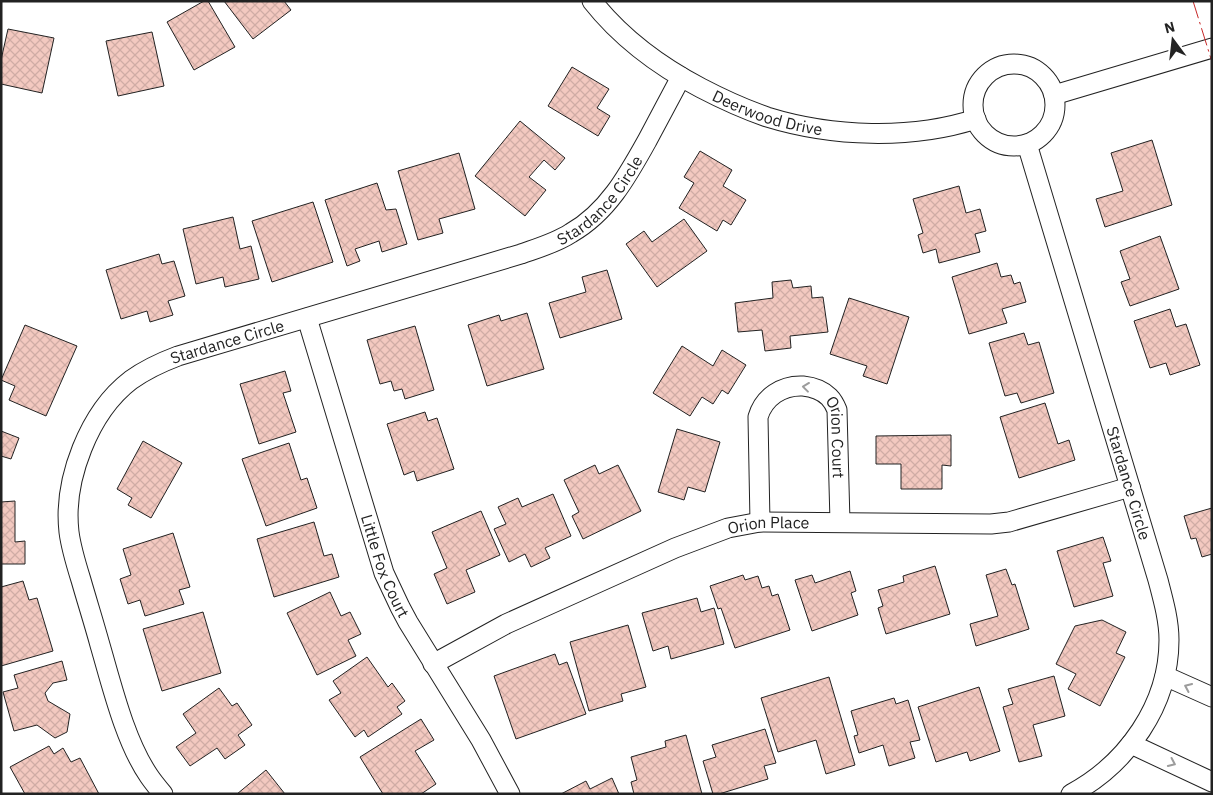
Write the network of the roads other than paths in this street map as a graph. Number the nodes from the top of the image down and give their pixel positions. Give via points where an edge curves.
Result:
1 (592, 1) edge
2 (1212, 48) edge
3 (681, 77) junction
4 (1054, 95) junction
5 (976, 119) junction
6 (1027, 144) junction
7 (307, 318) junction
8 (1130, 487) junction
9 (760, 522) junction
10 (840, 522) junction
11 (433, 664) junction
12 (1165, 676) junction
13 (1212, 697) edge
14 (1131, 744) junction
15 (1212, 782) edge
16 (163, 794) edge
17 (510, 794) edge
18 (1071, 794) edge

1 - 3 street, Deerwood Drive via 652,59
2 - 4 street
3 - 5 street, Deerwood Drive via 755,112 822,129 889,133 942,128
3 - 7 street, Stardance Circle via 630,172 597,213 571,234 521,254
4 - 5 street via 1042,74 1032,68 1020,65 997,68 979,84 974,102
4 - 6 street via 1053,119 1047,130
5 - 6 street via 988,136 997,142 1017,146
6 - 8 street, Stardance Circle
7 - 11 street, Little Fox Court via 384,573
7 - 16 street, Stardance Circle via 188,353 137,377 117,394 96,420 76,467 68,514 74,558 132,744 148,775
8 - 10 street, Orion Place via 1000,523
8 - 12 street, Stardance Circle via 1163,599 1168,627
9 - 10 street, Orion Place
10 -> 9 street, Orion Court via 837,410 823,392 798,386 774,393 758,418
9 - 11 street, Orion Place via 728,528 675,548 506,624
11 - 17 street, Little Fox Court via 481,740
13 -> 12 street
12 - 14 street, Stardance Circle via 1150,715
14 -> 15 street
14 - 18 street, Stardance Circle via 1110,767

